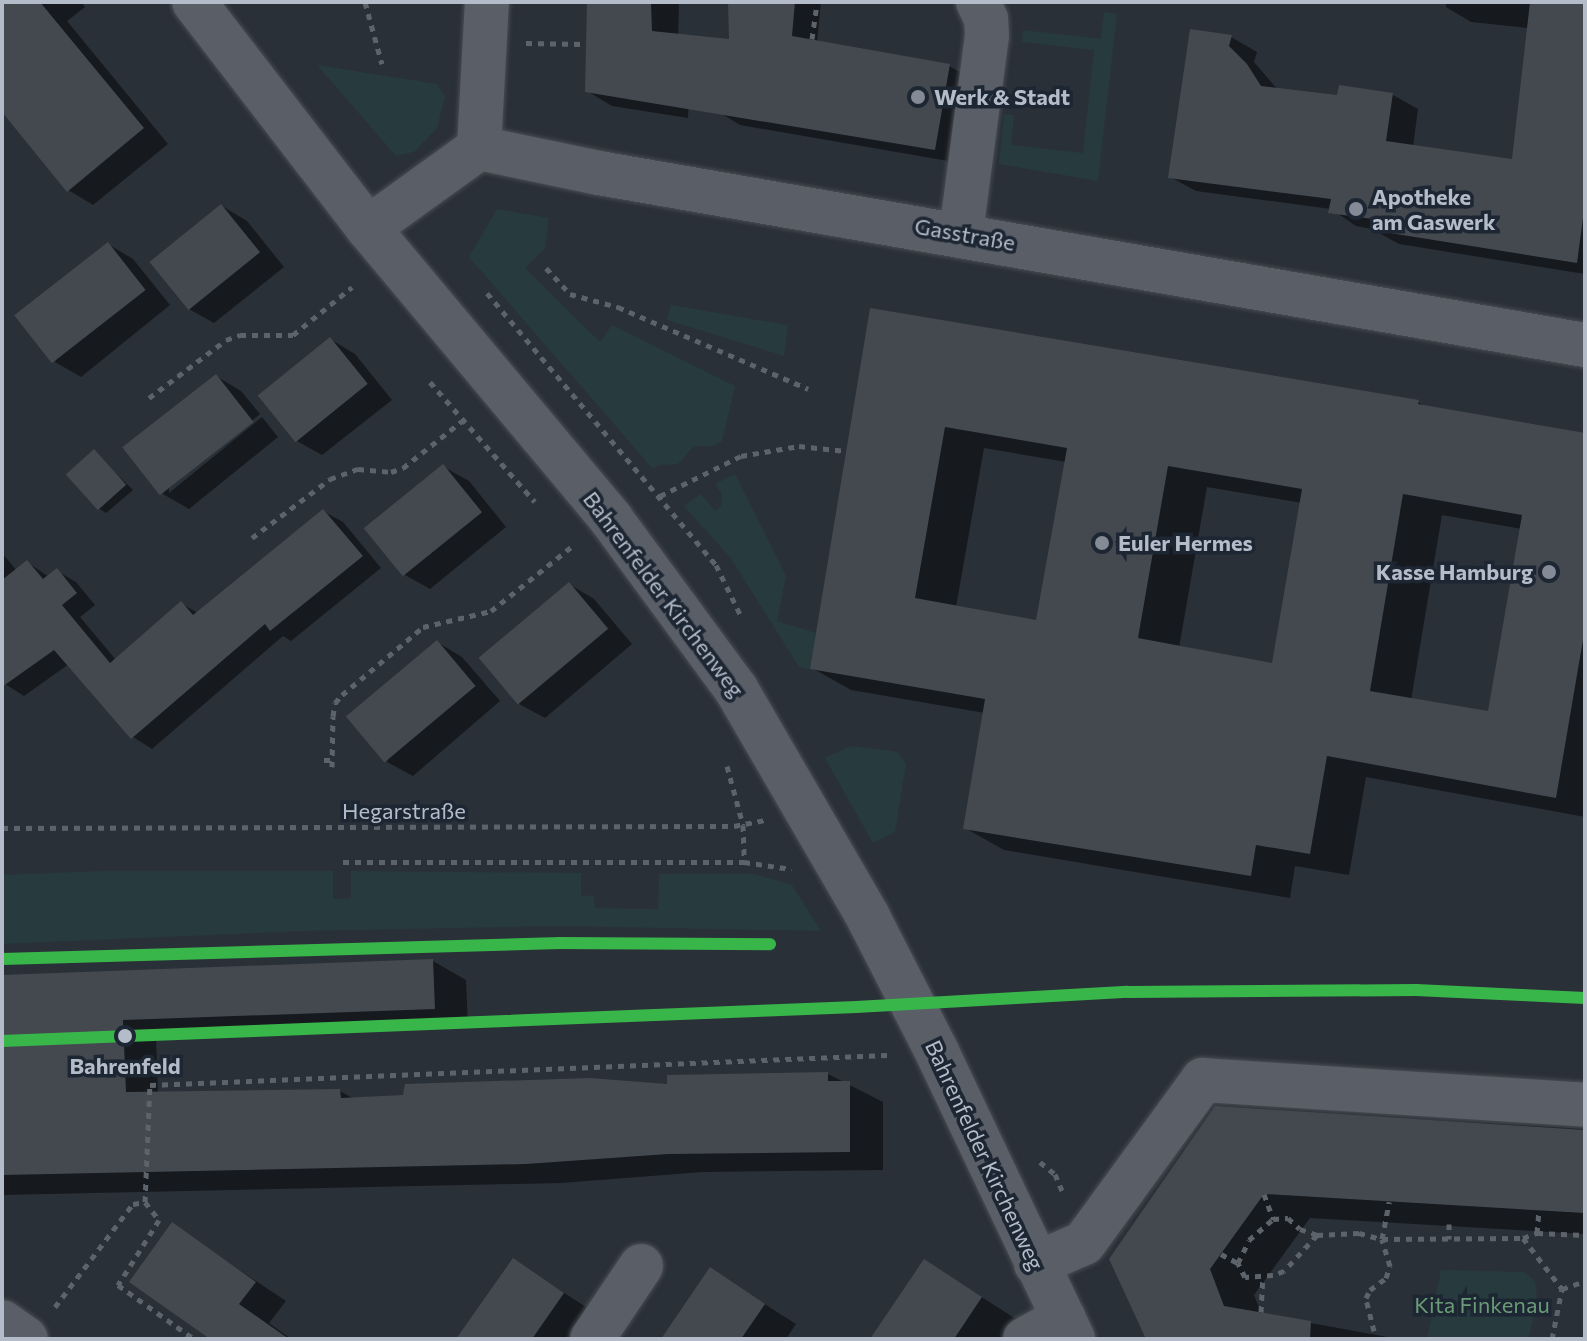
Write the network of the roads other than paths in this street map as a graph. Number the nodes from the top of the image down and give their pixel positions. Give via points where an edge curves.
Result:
1 (194, 2) edge
2 (487, 2) edge
3 (978, 2) edge
4 (479, 148) junction
5 (368, 228) junction
6 (961, 233) junction
7 (1585, 345) edge
8 (1585, 1105) edge
9 (1036, 1264) junction
10 (641, 1266) dead end
11 (2, 1322) edge
12 (1068, 1329) edge
13 (26, 1339) edge
14 (592, 1339) edge
15 (1025, 1339) edge

1 - 5 street, Bahrenfelder Kirchenweg
2 - 4 street
3 - 6 street via 987,36
4 - 5 street
4 - 6 street, Gasstraße
5 - 9 street, Bahrenfelder Kirchenweg via 611,519 736,689 868,917
6 - 7 street, Gasstraße
8 - 9 street via 1203,1080 1084,1243
9 - 12 street, Bahrenfelder Kirchenweg
10 - 14 street
11 - 13 street
12 - 15 street

